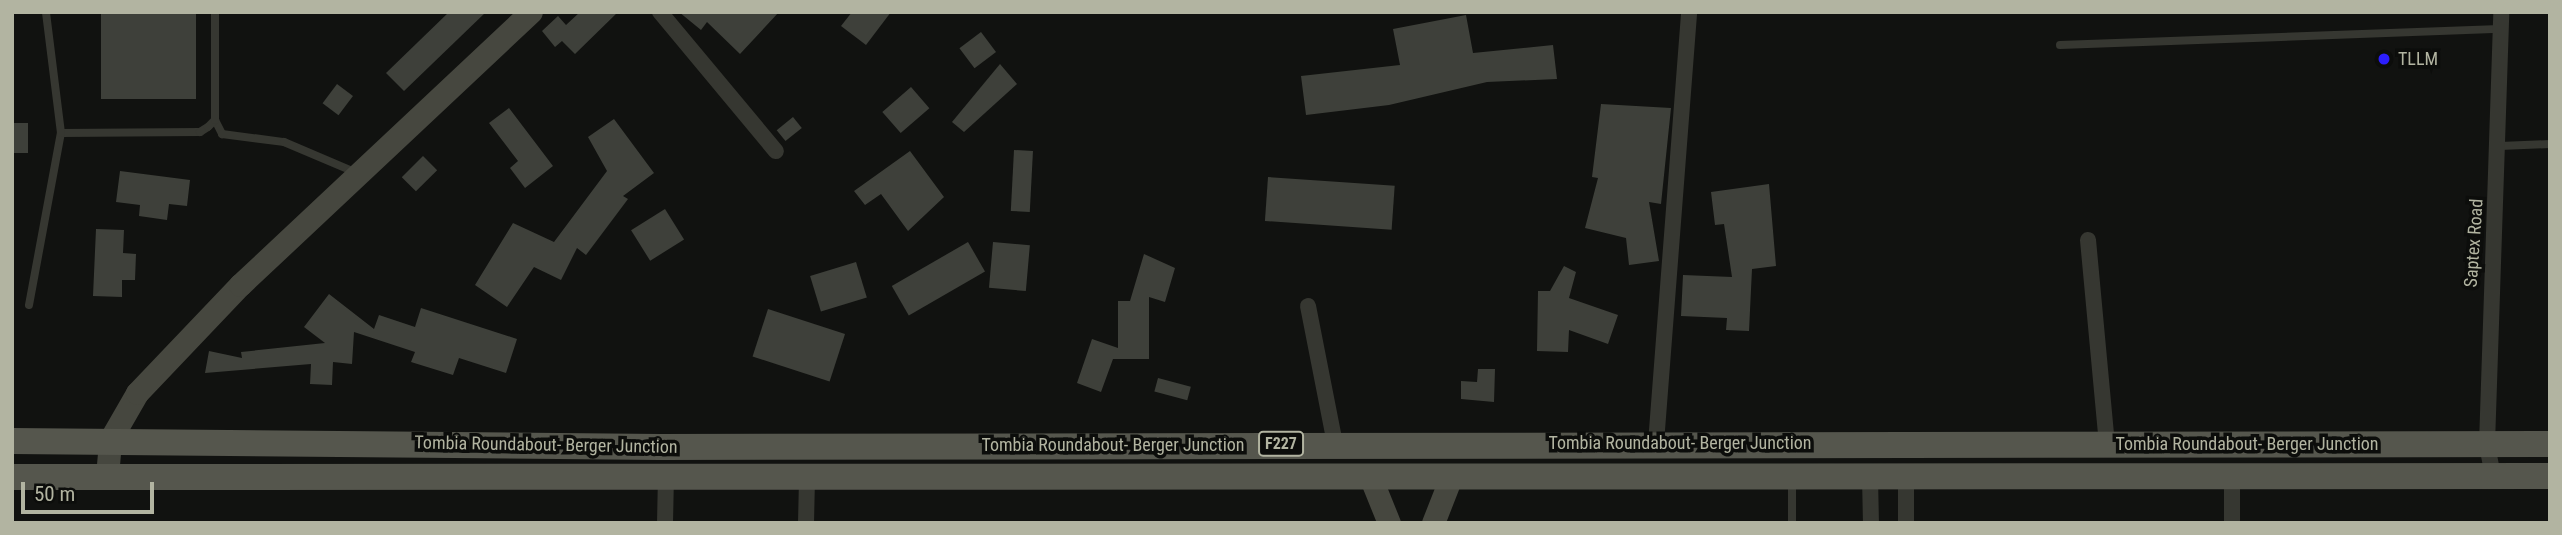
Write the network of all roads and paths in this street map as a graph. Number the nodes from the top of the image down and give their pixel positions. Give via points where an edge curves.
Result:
1 (46, 12) edge
2 (215, 12) edge
3 (531, 12) edge
4 (660, 12) edge
5 (1689, 12) edge
6 (2501, 12) edge
7 (2500, 29) junction
8 (2060, 46) dead end
9 (215, 120) junction
10 (61, 133) junction
11 (2550, 144) edge
12 (2500, 146) junction
13 (776, 151) dead end
14 (358, 174) junction
15 (2088, 240) dead end
16 (29, 305) dead end
17 (1308, 306) dead end
18 (110, 440) junction
19 (12, 442) edge
20 (1656, 443) junction
21 (2107, 443) junction
22 (1335, 444) junction
23 (2487, 444) junction
24 (2550, 444) edge
25 (107, 476) junction
26 (1370, 476) junction
27 (1792, 476) junction
28 (1906, 476) junction
29 (2232, 476) junction
30 (2493, 476) junction
31 (2550, 476) edge
32 (12, 477) edge
33 (666, 477) junction
34 (1451, 477) junction
35 (1870, 477) junction
36 (807, 480) junction
37 (665, 523) edge
38 (806, 523) edge
39 (1389, 523) edge
40 (1433, 523) edge
41 (1792, 523) edge
42 (1871, 523) edge
43 (1906, 523) edge
44 (2232, 523) edge

1 - 10 lane
2 - 9 lane
3 - 14 street
4 - 13 street
5 - 20 street
6 - 7 street, Saptex Road
7 - 8 lane
7 - 12 street, Saptex Road
9 - 10 lane via 200,132
9 - 14 lane via 222,134 284,142
10 - 16 lane
11 - 12 lane
12 - 23 street, Saptex Road via 2490,250
14 - 18 street via 137,393
15 - 21 street
17 - 22 street
18 - 19 main road, Tombia Roundabout- Berger Junction / F227
18 - 22 main road, Tombia Roundabout- Berger Junction / F227 via 660,447
18 - 25 street
20 - 21 main road, Tombia Roundabout- Berger Junction / F227
20 - 22 main road, Tombia Roundabout- Berger Junction / F227
21 - 23 main road, Tombia Roundabout- Berger Junction / F227
23 - 24 main road, Tombia Roundabout- Berger Junction / F227
23 - 30 street, Saptex Road
25 - 32 main road, Tombia Roundabout- Berger Junction / F227
25 - 33 main road, Tombia Roundabout- Berger Junction / F227
26 - 34 main road, Tombia Roundabout- Berger Junction / F227
26 - 36 main road, Tombia Roundabout- Berger Junction / F227
26 - 39 street
27 - 34 main road, Tombia Roundabout- Berger Junction / F227
27 - 35 main road, Tombia Roundabout- Berger Junction / F227
27 - 41 lane
28 - 29 main road, Tombia Roundabout- Berger Junction / F227
28 - 35 main road, Tombia Roundabout- Berger Junction / F227
28 - 43 street
29 - 30 main road, Tombia Roundabout- Berger Junction / F227
29 - 44 street
30 - 31 main road, Tombia Roundabout- Berger Junction / F227
33 - 36 main road, Tombia Roundabout- Berger Junction / F227
33 - 37 street
34 - 40 street
35 - 42 street
36 - 38 street

